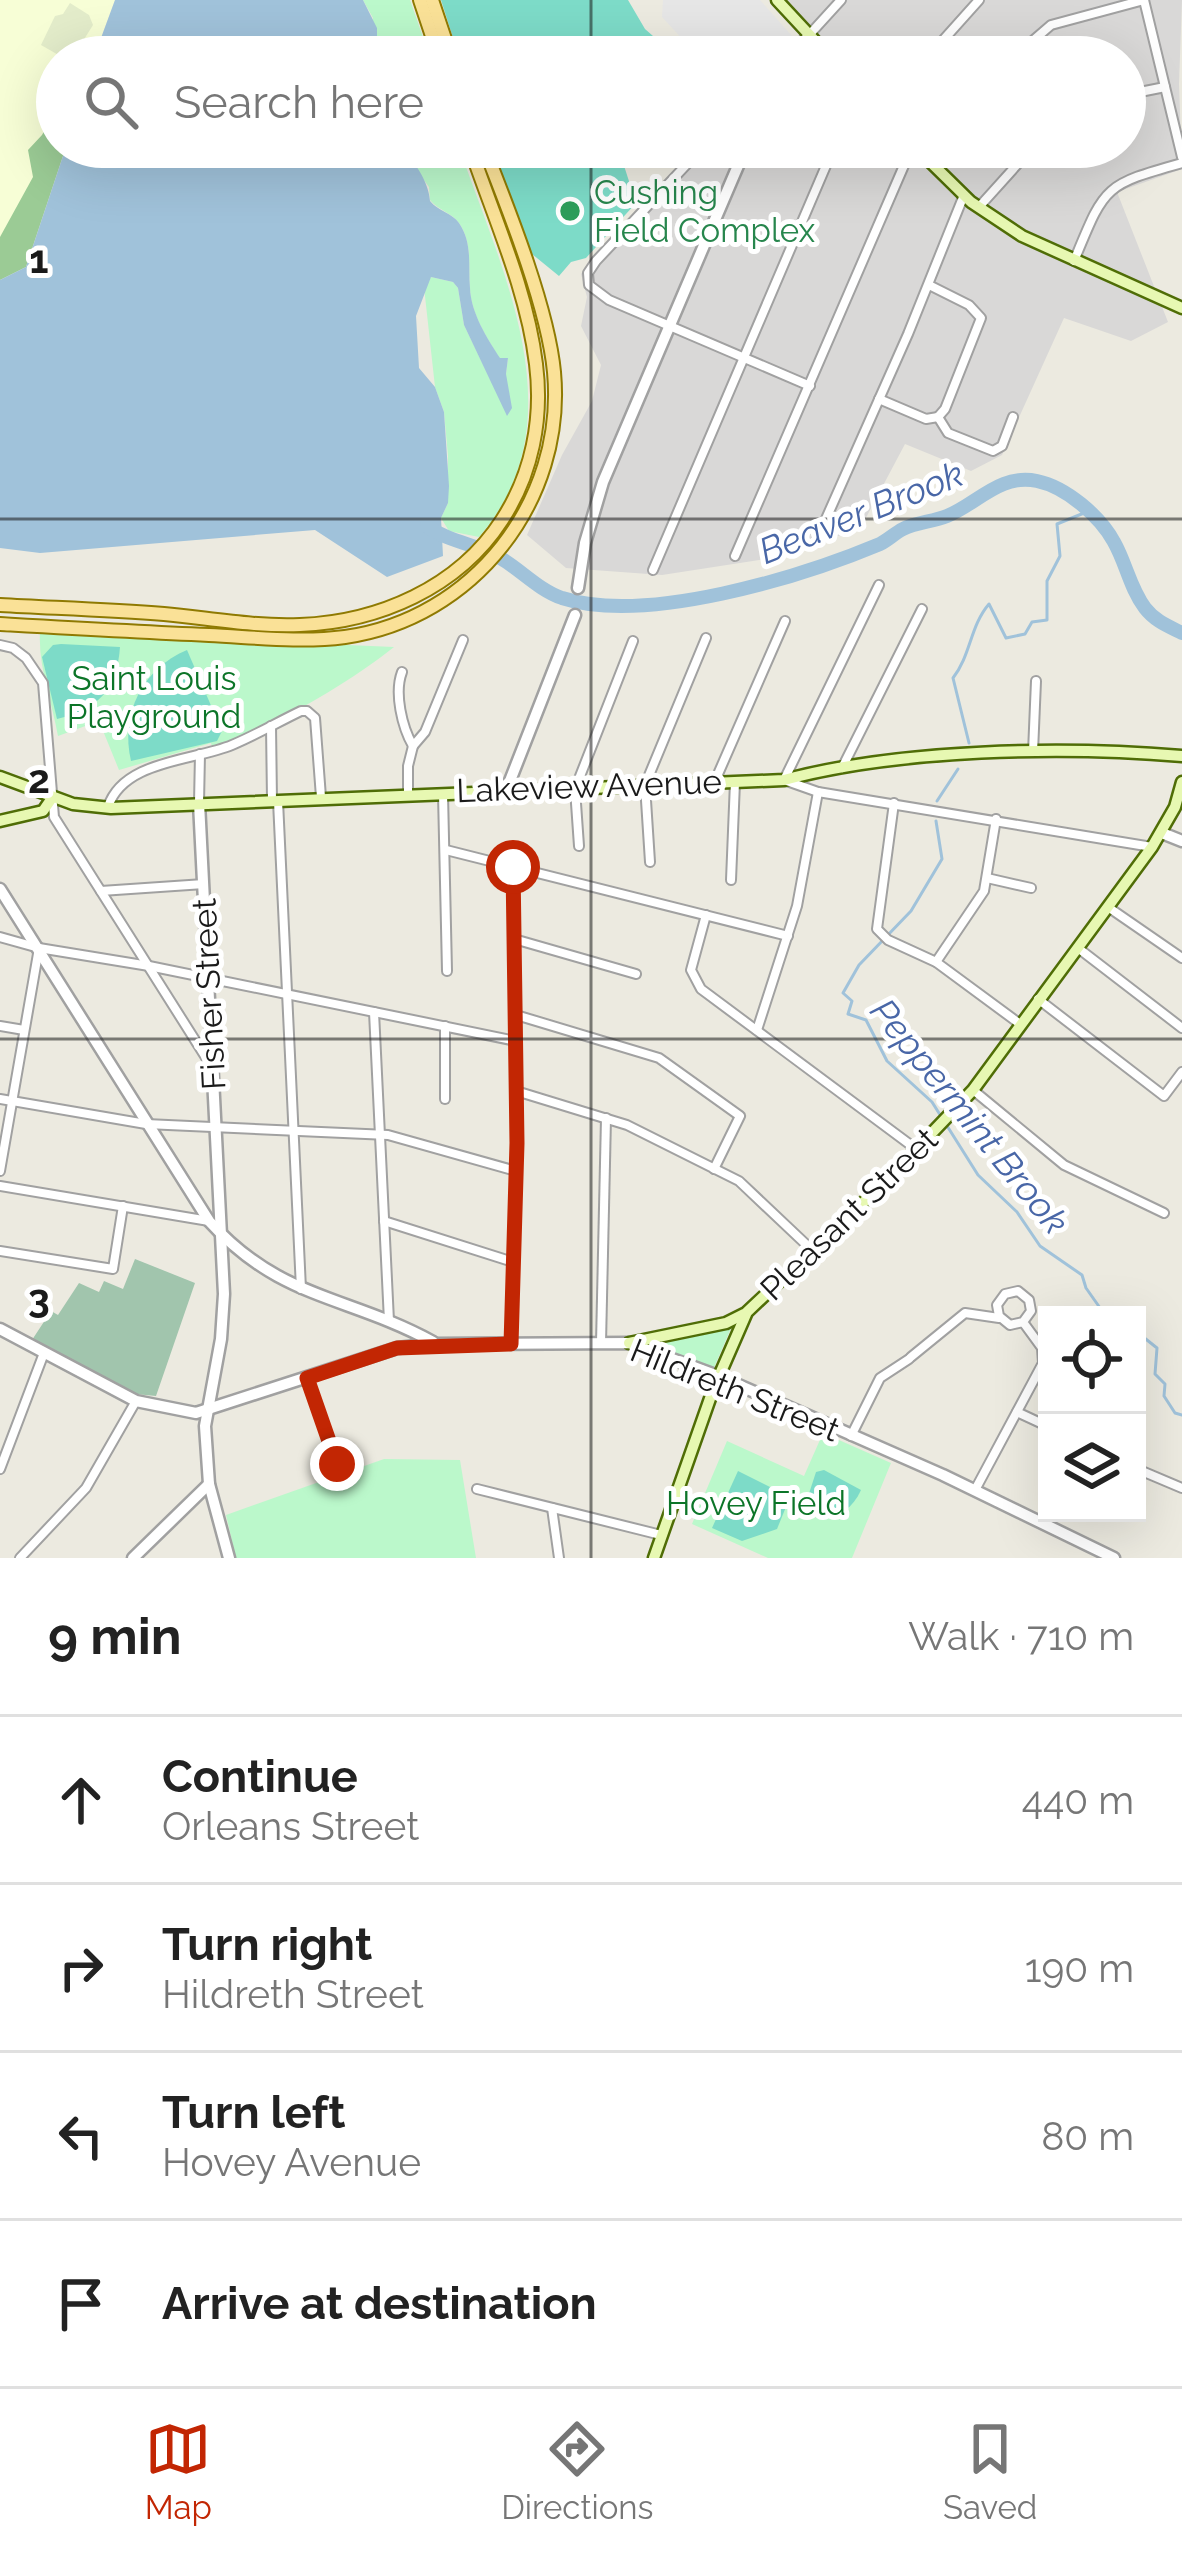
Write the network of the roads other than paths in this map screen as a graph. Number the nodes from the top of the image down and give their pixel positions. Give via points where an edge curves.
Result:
1 (420, 0) edge
2 (432, 0) edge
3 (778, 0) edge
4 (841, 0) edge
5 (979, 0) edge
6 (1144, 0) edge
7 (809, 34) joint
8 (432, 36) edge
9 (444, 36) edge
10 (947, 36) edge
11 (1039, 36) edge
12 (1166, 87) junction
13 (1146, 91) edge
14 (1182, 160) edge
15 (477, 168) edge
16 (491, 168) edge
17 (683, 168) edge
18 (737, 168) edge
19 (824, 168) edge
20 (904, 168) edge
21 (936, 168) edge
22 (1014, 168) edge
23 (964, 195) junction
24 (979, 207) junction
25 (1074, 261) junction
26 (928, 285) junction
27 (1179, 305) edge
28 (670, 325) junction
29 (743, 357) junction
30 (810, 386) junction
31 (879, 399) junction
32 (938, 417) junction
33 (1012, 417) dead end
34 (817, 539) dead end
35 (736, 556) dead end
36 (653, 570) dead end
37 (879, 585) dead end
38 (578, 587) dead end
39 (0, 605) edge
40 (922, 609) dead end
41 (574, 615) dead end
42 (785, 620) dead end
43 (0, 624) edge
44 (706, 638) dead end
45 (463, 640) dead end
46 (633, 641) dead end
47 (0, 645) edge
48 (402, 673) dead end
49 (1036, 681) dead end
50 (271, 726) junction
51 (413, 746) junction
52 (1033, 752) junction
53 (200, 754) junction
54 (1182, 756) edge
55 (842, 768) junction
56 (0, 777) edge
57 (735, 780) junction
58 (784, 780) junction
59 (715, 781) junction
60 (1182, 782) edge
61 (645, 785) junction
62 (575, 789) junction
63 (506, 791) junction
64 (443, 792) junction
65 (818, 792) junction
66 (408, 794) junction
67 (321, 797) junction
68 (52, 798) junction
69 (275, 799) junction
70 (199, 803) junction
71 (894, 803) junction
72 (108, 807) junction
73 (997, 819) junction
74 (0, 821) edge
75 (1162, 832) junction
76 (1182, 841) edge
77 (579, 846) dead end
78 (1152, 847) junction
79 (446, 850) junction
80 (650, 862) dead end
81 (513, 867) junction
82 (987, 878) junction
83 (731, 880) dead end
84 (204, 884) junction
85 (1031, 887) dead end
86 (0, 889) edge
87 (101, 891) junction
88 (1106, 906) junction
89 (706, 915) junction
90 (788, 936) junction
91 (0, 937) edge
92 (514, 939) junction
93 (1076, 946) junction
94 (39, 948) junction
95 (1182, 958) edge
96 (935, 962) junction
97 (149, 966) junction
98 (446, 971) dead end
99 (636, 974) dead end
100 (209, 979) junction
101 (288, 994) junction
102 (1038, 999) junction
103 (374, 1012) junction
104 (516, 1015) junction
105 (1020, 1024) junction
106 (0, 1026) edge
107 (445, 1026) junction
108 (1182, 1028) edge
109 (24, 1030) junction
110 (757, 1030) junction
111 (516, 1041) junction
112 (212, 1068) junction
113 (1182, 1072) edge
114 (973, 1090) junction
115 (516, 1091) junction
116 (0, 1099) edge
117 (445, 1099) dead end
118 (12, 1101) junction
119 (606, 1118) junction
120 (146, 1124) junction
121 (214, 1126) junction
122 (294, 1130) junction
123 (380, 1134) junction
124 (917, 1150) junction
125 (714, 1169) junction
126 (0, 1171) edge
127 (516, 1171) junction
128 (0, 1186) edge
129 (123, 1206) junction
130 (1164, 1213) dead end
131 (209, 1221) junction
132 (384, 1221) junction
133 (220, 1233) junction
134 (812, 1250) junction
135 (0, 1251) edge
136 (513, 1262) junction
137 (301, 1289) junction
138 (747, 1312) junction
139 (1000, 1318) junction
140 (389, 1321) junction
141 (1023, 1322) junction
142 (0, 1329) edge
143 (601, 1342) junction
144 (628, 1343) junction
145 (436, 1344) junction
146 (511, 1344) junction
147 (44, 1353) junction
148 (718, 1376) junction
149 (307, 1378) junction
150 (136, 1401) junction
151 (1017, 1412) junction
152 (206, 1413) junction
153 (1038, 1422) edge
154 (851, 1436) junction
155 (337, 1464) dead end
156 (0, 1469) edge
157 (1146, 1473) edge
158 (209, 1484) junction
159 (1182, 1488) edge
160 (477, 1489) dead end
161 (975, 1490) junction
162 (552, 1508) junction
163 (661, 1535) junction
164 (20, 1558) edge
165 (133, 1558) edge
166 (229, 1558) edge
167 (559, 1558) edge
168 (654, 1558) edge
169 (1114, 1558) edge

1 - 8 main road
2 - 9 main road
3 - 7 main road
4 - 7 street
5 - 10 street
6 - 11 street
6 - 12 street
12 - 13 street
12 - 14 street
14 - 25 street via 1111,188
15 - 39 main road via 523,301 538,379 536,438 519,488 471,558 390,608 299,625
16 - 43 main road via 544,321 555,383 554,419 532,499 486,566 411,618 349,637
17 - 28 street via 587,278 599,295
18 - 28 street
19 - 29 street
20 - 30 street
21 - 23 main road
22 - 24 street
23 - 24 main road
23 - 26 street
24 - 25 main road
25 - 27 main road
26 - 31 street
26 - 32 street via 980,316
28 - 29 street
28 - 38 street via 594,506
29 - 30 street
29 - 36 street
30 - 35 street
31 - 32 street
31 - 34 street
32 - 33 street via 948,433 993,451
37 - 58 street
40 - 55 street
41 - 63 street
42 - 59 street
44 - 61 street
45 - 51 street
46 - 62 street
47 - 68 street via 26,658 43,683
48 - 51 street via 397,687
49 - 52 street
50 - 53 street
50 - 67 street via 301,711 315,718
50 - 69 street
51 - 66 street
52 - 54 main road, Lakeview Avenue
52 - 55 main road, Lakeview Avenue
53 - 70 street, Fisher Street
53 - 72 street via 134,778
55 - 58 main road, Lakeview Avenue
56 - 68 main road, Lakeview Avenue
57 - 58 main road, Lakeview Avenue
57 - 59 main road, Lakeview Avenue
57 - 83 street
58 - 65 street
59 - 61 main road, Lakeview Avenue
60 - 75 main road, Pleasant Street
61 - 62 main road, Lakeview Avenue
61 - 80 street
62 - 63 main road, Lakeview Avenue
62 - 77 street
63 - 64 main road, Lakeview Avenue
64 - 66 main road, Lakeview Avenue
64 - 79 street
65 - 71 street
65 - 90 street
66 - 67 main road, Lakeview Avenue
67 - 69 main road, Lakeview Avenue
68 - 72 main road, Lakeview Avenue
68 - 74 main road via 43,811
68 - 87 street via 54,817
69 - 70 main road, Lakeview Avenue
69 - 101 street
70 - 72 main road, Lakeview Avenue
70 - 84 street, Fisher Street
71 - 73 street
71 - 96 street via 877,917 885,938
73 - 78 street
73 - 82 street
75 - 76 street
75 - 78 main road, Pleasant Street
78 - 88 main road, Pleasant Street
79 - 81 street
79 - 98 street
81 - 89 street
81 - 92 street
82 - 85 street
82 - 96 street
84 - 87 street
84 - 100 street, Fisher Street
86 - 94 street
87 - 97 street
88 - 93 main road, Pleasant Street
88 - 95 street
89 - 90 street
89 - 110 street via 693,976
90 - 110 street
91 - 94 street
92 - 99 street
92 - 104 street
93 - 102 main road, Pleasant Street
93 - 108 street
94 - 97 street
94 - 109 street
94 - 120 street
96 - 105 street
97 - 100 street
97 - 112 street
100 - 101 street
100 - 112 street, Fisher Street
101 - 103 street
101 - 122 street
102 - 105 main road, Pleasant Street
102 - 113 street via 1164,1096
103 - 107 street
103 - 123 street
104 - 111 street
104 - 125 street via 659,1058 740,1116
105 - 114 main road, Pleasant Street
106 - 109 street
107 - 111 street
107 - 117 street
109 - 118 street
110 - 124 street
111 - 115 street
112 - 121 street, Fisher Street
114 - 124 main road, Pleasant Street
114 - 130 street via 1064,1165
115 - 119 street
115 - 127 street
116 - 118 street
118 - 120 street
118 - 126 street
119 - 125 street
119 - 143 street
120 - 121 street
120 - 131 street
121 - 122 street
121 - 133 street, Fisher Street
122 - 123 street
122 - 137 street
123 - 127 street
123 - 132 street
124 - 134 main road, Pleasant Street
125 - 134 street via 754,1192
127 - 136 street
128 - 129 street
129 - 131 street
129 - 135 street via 112,1269
131 - 133 street
132 - 136 street
132 - 140 street
133 - 137 street via 264,1271
133 - 152 street, Fisher Street via 221,1339
134 - 138 main road, Pleasant Street
136 - 146 street
137 - 140 street
138 - 144 main road
138 - 148 main road, Pleasant Street
139 - 141 street
139 - 141 street via 999,1300 1016,1291 1030,1303
139 - 154 street via 965,1313 880,1378
140 - 145 street
141 - 151 street via 1043,1356
142 - 147 street, Hildreth Street
143 - 144 street, Hildreth Street
143 - 146 street, Hildreth Street
144 - 148 street, Hildreth Street
145 - 146 street, Hildreth Street
145 - 149 street, Hildreth Street via 397,1348
147 - 150 street, Hildreth Street
147 - 156 street
148 - 154 street, Hildreth Street
148 - 163 main road, Pleasant Street
149 - 152 street, Hildreth Street
149 - 155 street
150 - 152 street, Hildreth Street
150 - 164 street via 86,1488
151 - 153 street
151 - 161 street
152 - 158 street, Fisher Street
154 - 161 street, Hildreth Street
157 - 159 street
158 - 165 street
158 - 166 street, Fisher Street
160 - 162 street
161 - 169 street, Hildreth Street
162 - 163 street
162 - 167 street
163 - 168 main road, Pleasant Street

